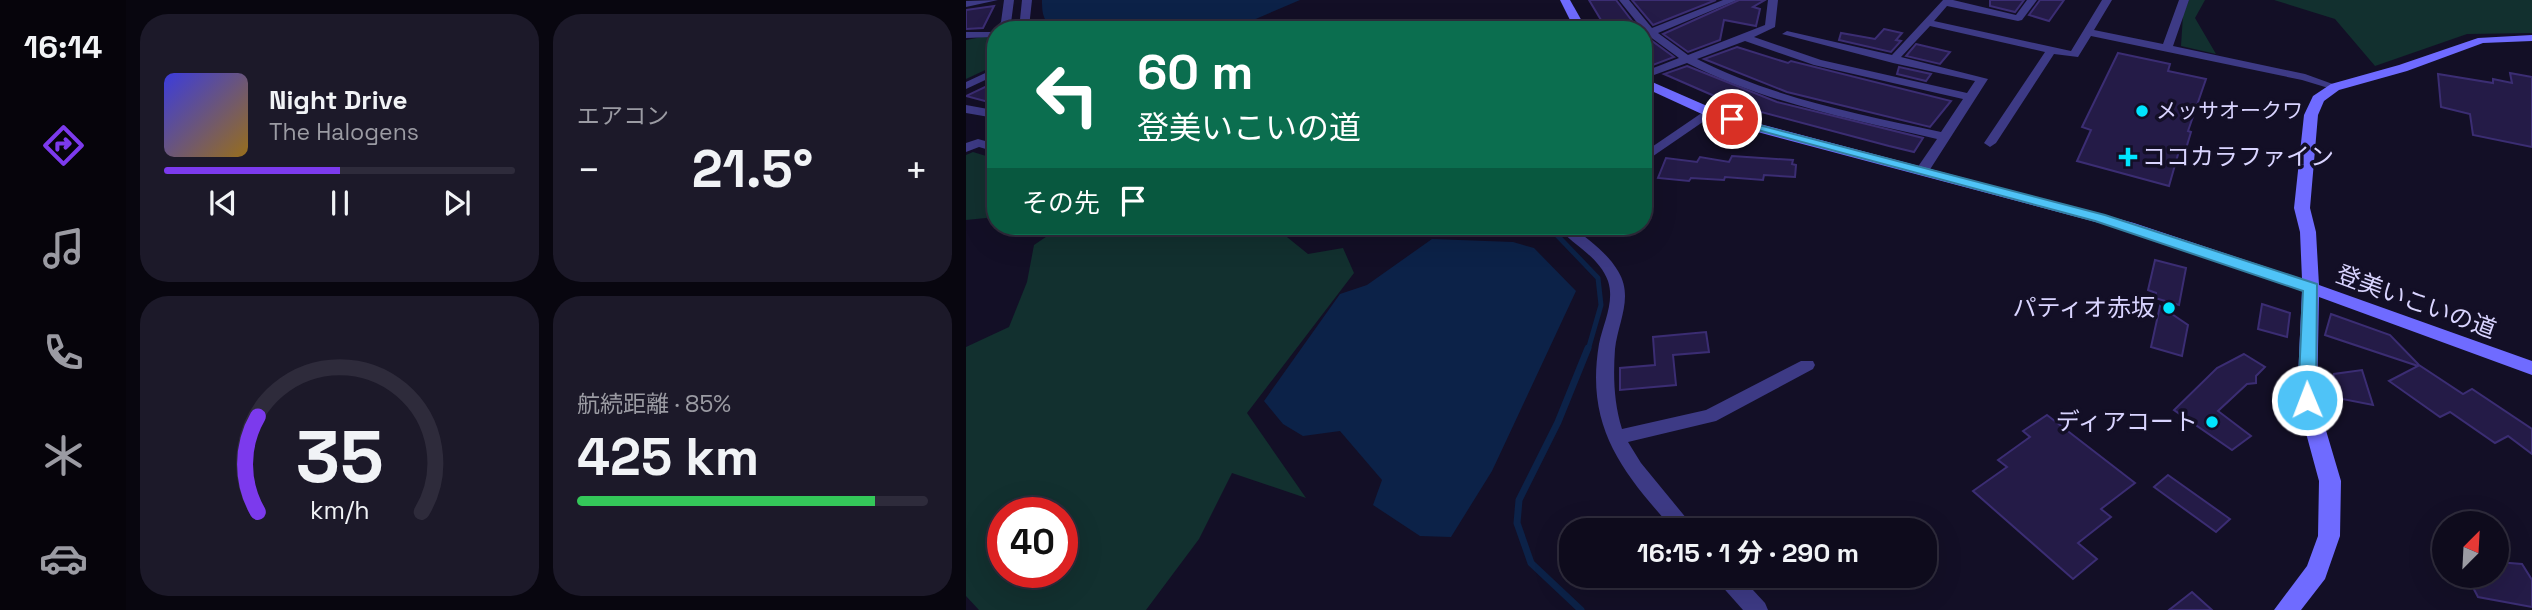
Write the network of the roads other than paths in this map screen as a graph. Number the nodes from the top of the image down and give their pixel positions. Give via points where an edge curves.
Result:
1 (993, 0) edge
2 (1009, 0) edge
3 (1027, 0) edge
4 (1566, 0) edge
5 (1732, 0) edge
6 (1773, 0) edge
7 (2032, 0) edge
8 (2108, 0) edge
9 (2184, 0) edge
10 (1629, 1) edge
11 (1946, 2) edge
12 (966, 4) edge
13 (1006, 21) edge
14 (1025, 21) edge
15 (1576, 21) edge
16 (1641, 21) edge
17 (1926, 22) junction
18 (1652, 31) edge
19 (2088, 32) junction
20 (987, 34) edge
21 (1787, 34) dead end
22 (966, 35) edge
23 (1652, 36) edge
24 (1745, 37) junction
25 (2532, 38) edge
26 (2167, 48) junction
27 (2051, 50) junction
28 (1687, 60) junction
29 (1893, 60) junction
30 (1652, 73) edge
31 (987, 76) edge
32 (966, 86) edge
33 (1652, 86) edge
34 (2335, 87) junction
35 (1970, 97) junction
36 (966, 109) edge
37 (1709, 111) junction
38 (987, 113) edge
39 (1945, 137) junction
40 (1990, 143) dead end
41 (987, 146) edge
42 (966, 148) edge
43 (1652, 152) edge
44 (1922, 171) junction
45 (1577, 235) edge
46 (2311, 288) junction
47 (1807, 365) dead end
48 (2532, 368) edge
49 (1615, 438) junction
50 (1675, 518) edge
51 (1738, 588) edge
52 (1757, 610) edge
53 (2286, 610) edge

1 - 12 street
2 - 13 street
3 - 14 street
4 - 15 street
5 - 18 street
6 - 24 street via 1770,27
7 - 11 street via 2018,18
8 - 19 street
9 - 26 street
10 - 16 street
11 - 17 street
17 - 27 street
17 - 29 street
19 - 26 street
19 - 27 street via 2074,55
20 - 22 street
21 - 29 street
23 - 28 street
24 - 28 street
24 - 35 street via 1808,60
25 - 34 street via 2482,40
26 - 34 street
27 - 40 street
28 - 30 street
28 - 39 street via 1761,93
29 - 35 street via 1982,79
31 - 32 street
33 - 37 street, 登美いこいの道
34 - 46 street via 2318,99 2308,135 2302,208
35 - 39 street
36 - 38 street
37 - 43 street
37 - 44 street, 登美いこいの道
39 - 44 street
41 - 42 street via 978,143
44 - 46 street, 登美いこいの道 via 2128,226
45 - 49 street via 1606,263 1616,282 1617,303 1607,348 1607,403
46 - 48 street, 登美いこいの道
46 - 53 street via 2307,400 2330,481 2329,536 2317,572
47 - 49 street via 1710,416
49 - 50 street via 1630,469
51 - 52 street

